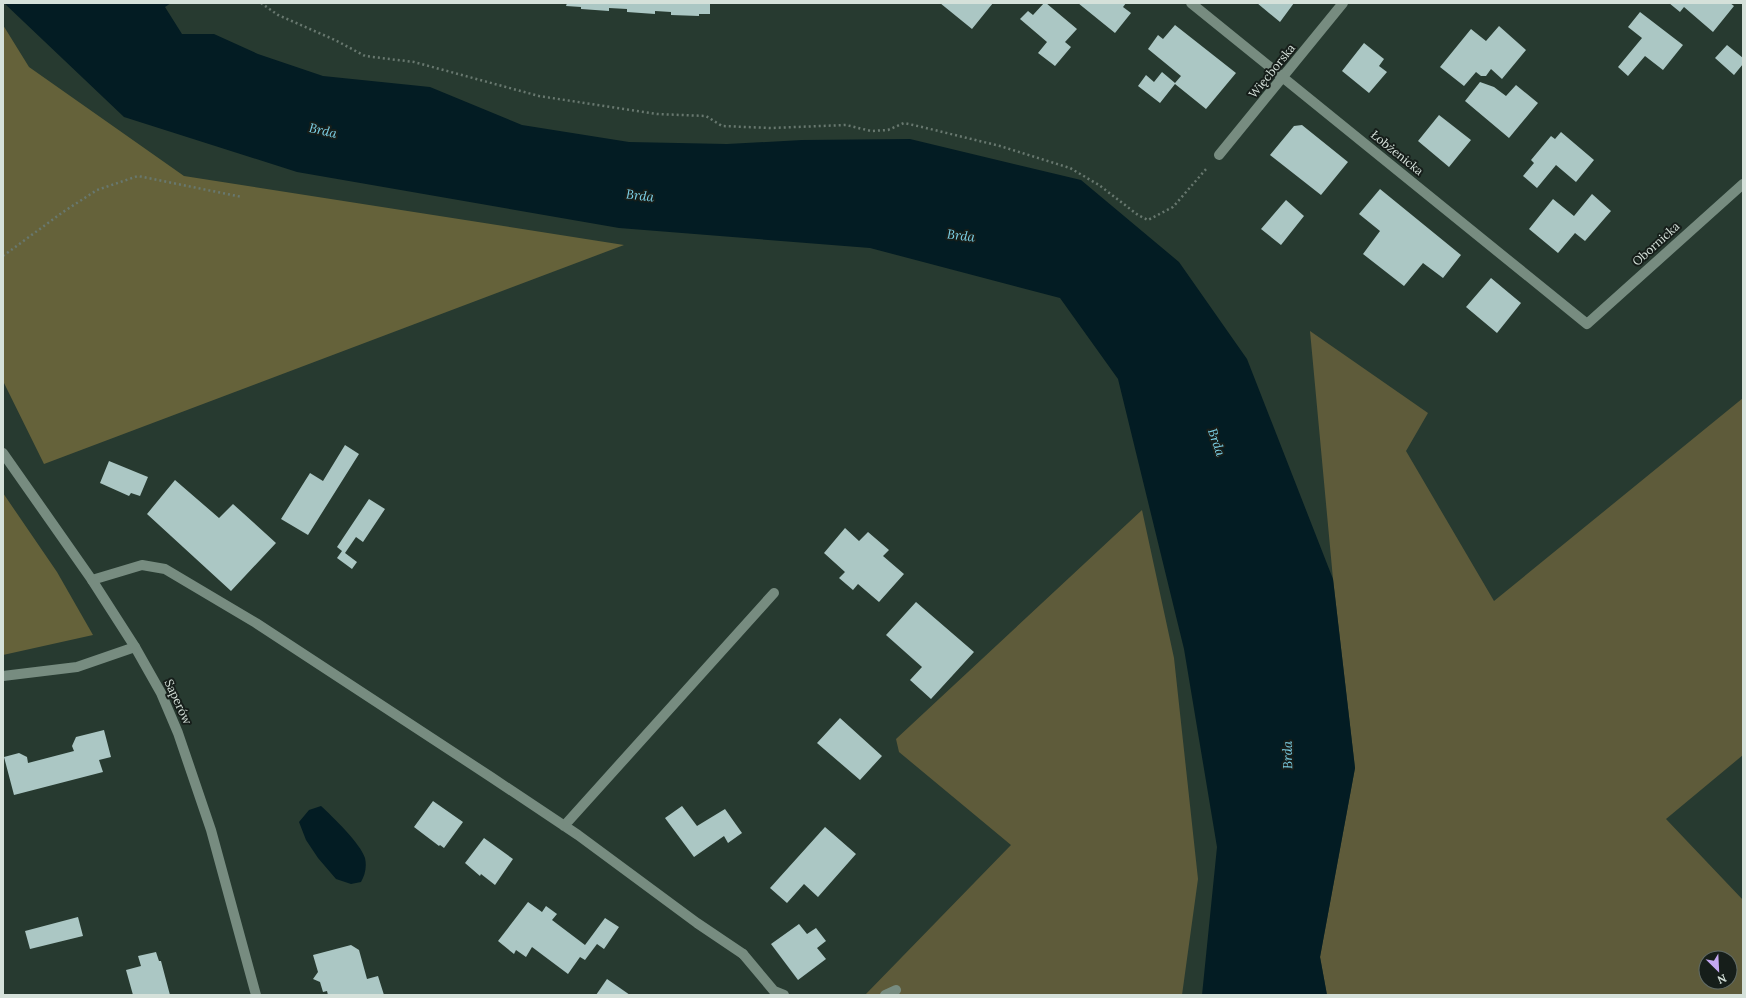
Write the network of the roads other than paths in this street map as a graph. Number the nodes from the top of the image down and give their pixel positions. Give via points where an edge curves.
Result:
1 (1191, 3) edge
2 (1343, 3) edge
3 (1283, 78) junction
4 (1219, 155) road end
5 (1743, 184) edge
6 (1587, 324) joint
7 (3, 453) edge
8 (92, 580) junction
9 (774, 593) dead end
10 (135, 647) junction
11 (3, 676) edge
12 (564, 826) junction
13 (896, 990) dead end
14 (256, 995) edge
15 (784, 995) edge
16 (885, 995) edge

1 - 3 street, Łobżenicka
2 - 3 street, Więcborska
3 - 4 street, Więcborska
3 - 6 street, Łobżenicka
5 - 6 street, Obornicka
7 - 8 street, Saperów
8 - 10 street, Saperów
8 - 12 street via 142,565 165,568 256,623
9 - 12 street
10 - 11 street via 77,667
10 - 14 street, Saperów via 178,733 193,775 211,830
12 - 15 street via 743,954 774,991
13 - 16 street

